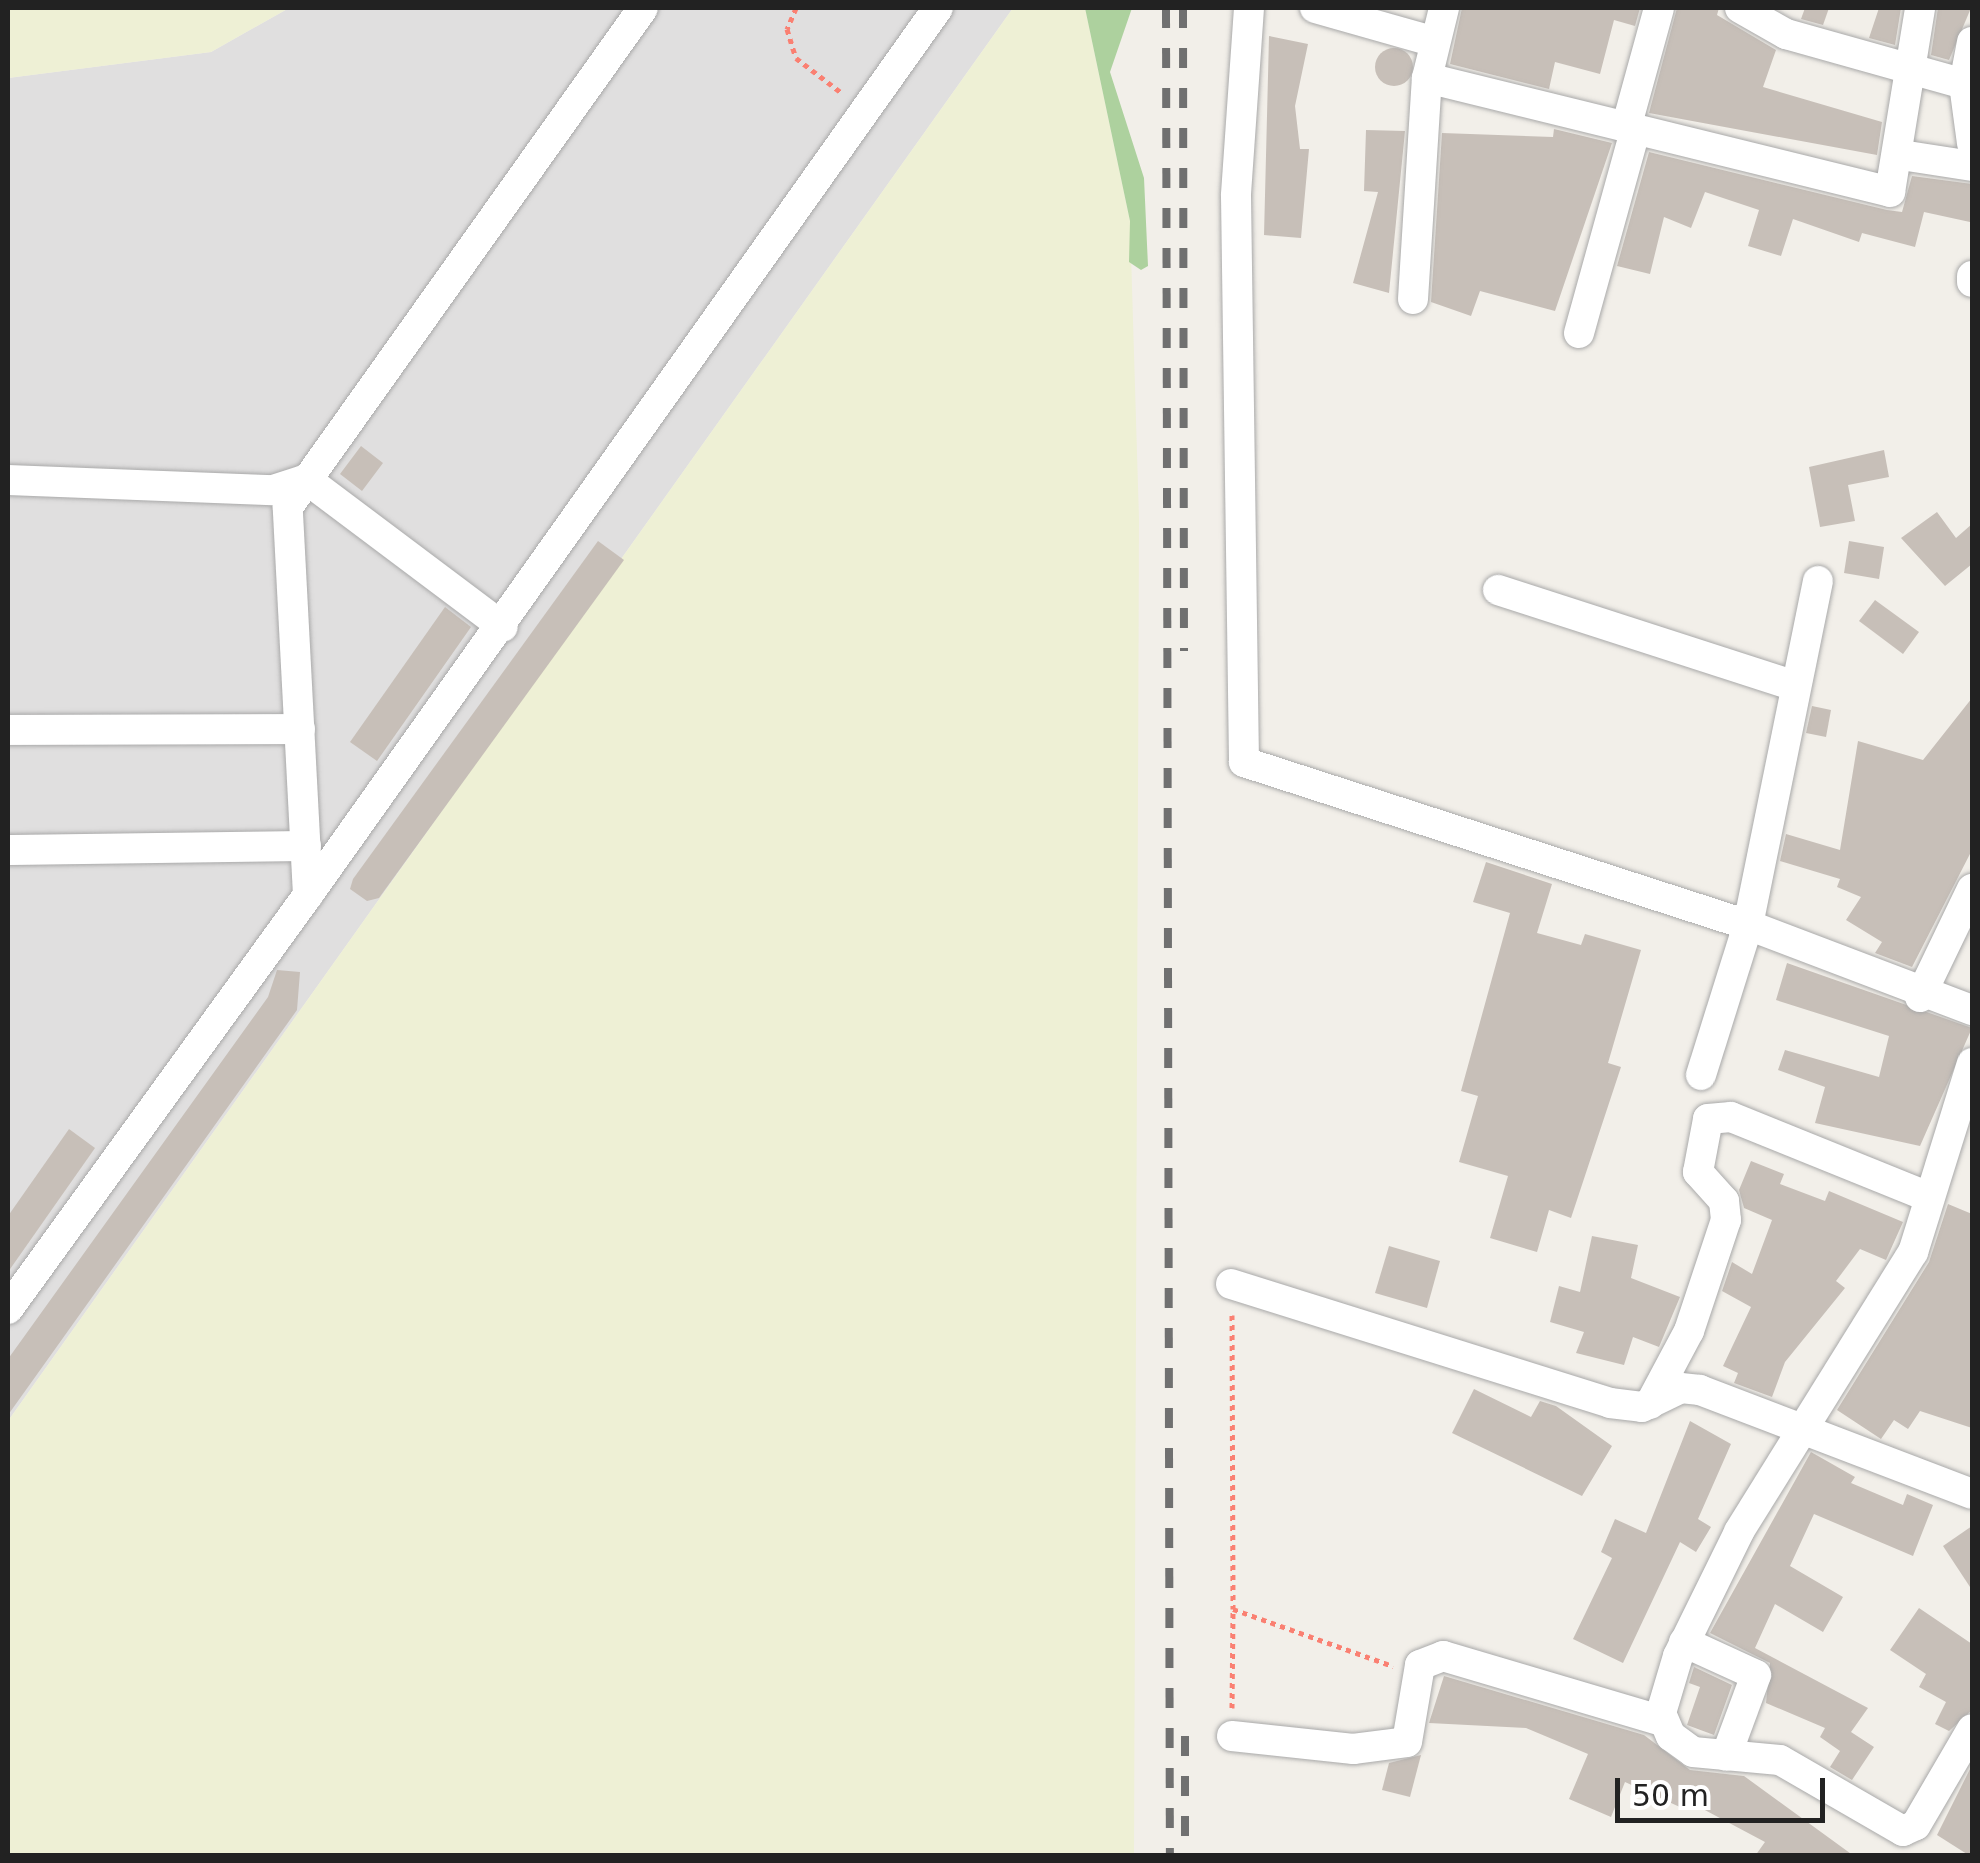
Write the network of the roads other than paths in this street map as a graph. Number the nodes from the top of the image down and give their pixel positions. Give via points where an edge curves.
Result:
1 (643, 8) edge
2 (938, 8) edge
3 (1249, 8) edge
4 (1314, 8) edge
5 (1444, 8) edge
6 (1659, 8) edge
7 (1740, 8) edge
8 (1920, 8) edge
9 (1432, 41) junction
10 (1972, 42) edge
11 (1908, 74) junction
12 (1427, 78) junction
13 (1964, 84) junction
14 (1631, 130) junction
15 (1972, 143) edge
16 (1901, 154) junction
17 (1972, 166) edge
18 (1412, 299) dead end
19 (1578, 333) dead end
20 (306, 479) junction
21 (8, 480) edge
22 (1818, 581) dead end
23 (1498, 590) dead end
24 (503, 627) junction
25 (1794, 685) junction
26 (300, 729) junction
27 (8, 730) edge
28 (306, 846) junction
29 (8, 850) edge
30 (1972, 890) edge
31 (308, 895) junction
32 (1748, 925) junction
33 (1920, 997) junction
34 (1972, 1010) edge
35 (1972, 1063) edge
36 (1701, 1075) dead end
37 (1930, 1197) junction
38 (1231, 1284) road end
39 (8, 1310) edge
40 (1650, 1404) junction
41 (1801, 1426) junction
42 (1972, 1494) edge
43 (1684, 1642) junction
44 (1662, 1721) junction
45 (1972, 1729) edge
46 (1232, 1736) road end
47 (1726, 1756) junction

1 - 20 street
2 - 24 street
3 - 32 street via 1236,196 1242,759
4 - 9 street
5 - 9 street
6 - 14 street
7 - 11 street via 1786,34
8 - 11 street
9 - 12 street
10 - 13 street
11 - 13 street
11 - 16 street
12 - 14 street
12 - 18 street
13 - 15 street
14 - 16 street via 1890,192
14 - 19 street
16 - 17 street
20 - 21 street via 274,490
20 - 24 street
20 - 26 street via 284,524
22 - 25 street
23 - 25 street
24 - 31 street
25 - 32 street
26 - 27 street
26 - 28 street
28 - 29 street
28 - 31 street
30 - 33 street
31 - 39 street
32 - 33 street
32 - 36 street
33 - 34 street
35 - 37 street
37 - 40 street via 1731,1118 1708,1119 1698,1172 1724,1201 1726,1220 1689,1332
37 - 41 street via 1900,1279
38 - 40 street via 1610,1403
40 - 41 street via 1700,1390
41 - 42 street
41 - 43 street
43 - 44 street
43 - 47 street via 1756,1676
44 - 46 street via 1520,1673 1443,1656 1420,1665 1407,1742 1353,1749
44 - 47 street via 1684,1747
45 - 47 street via 1916,1825 1903,1830 1780,1760

